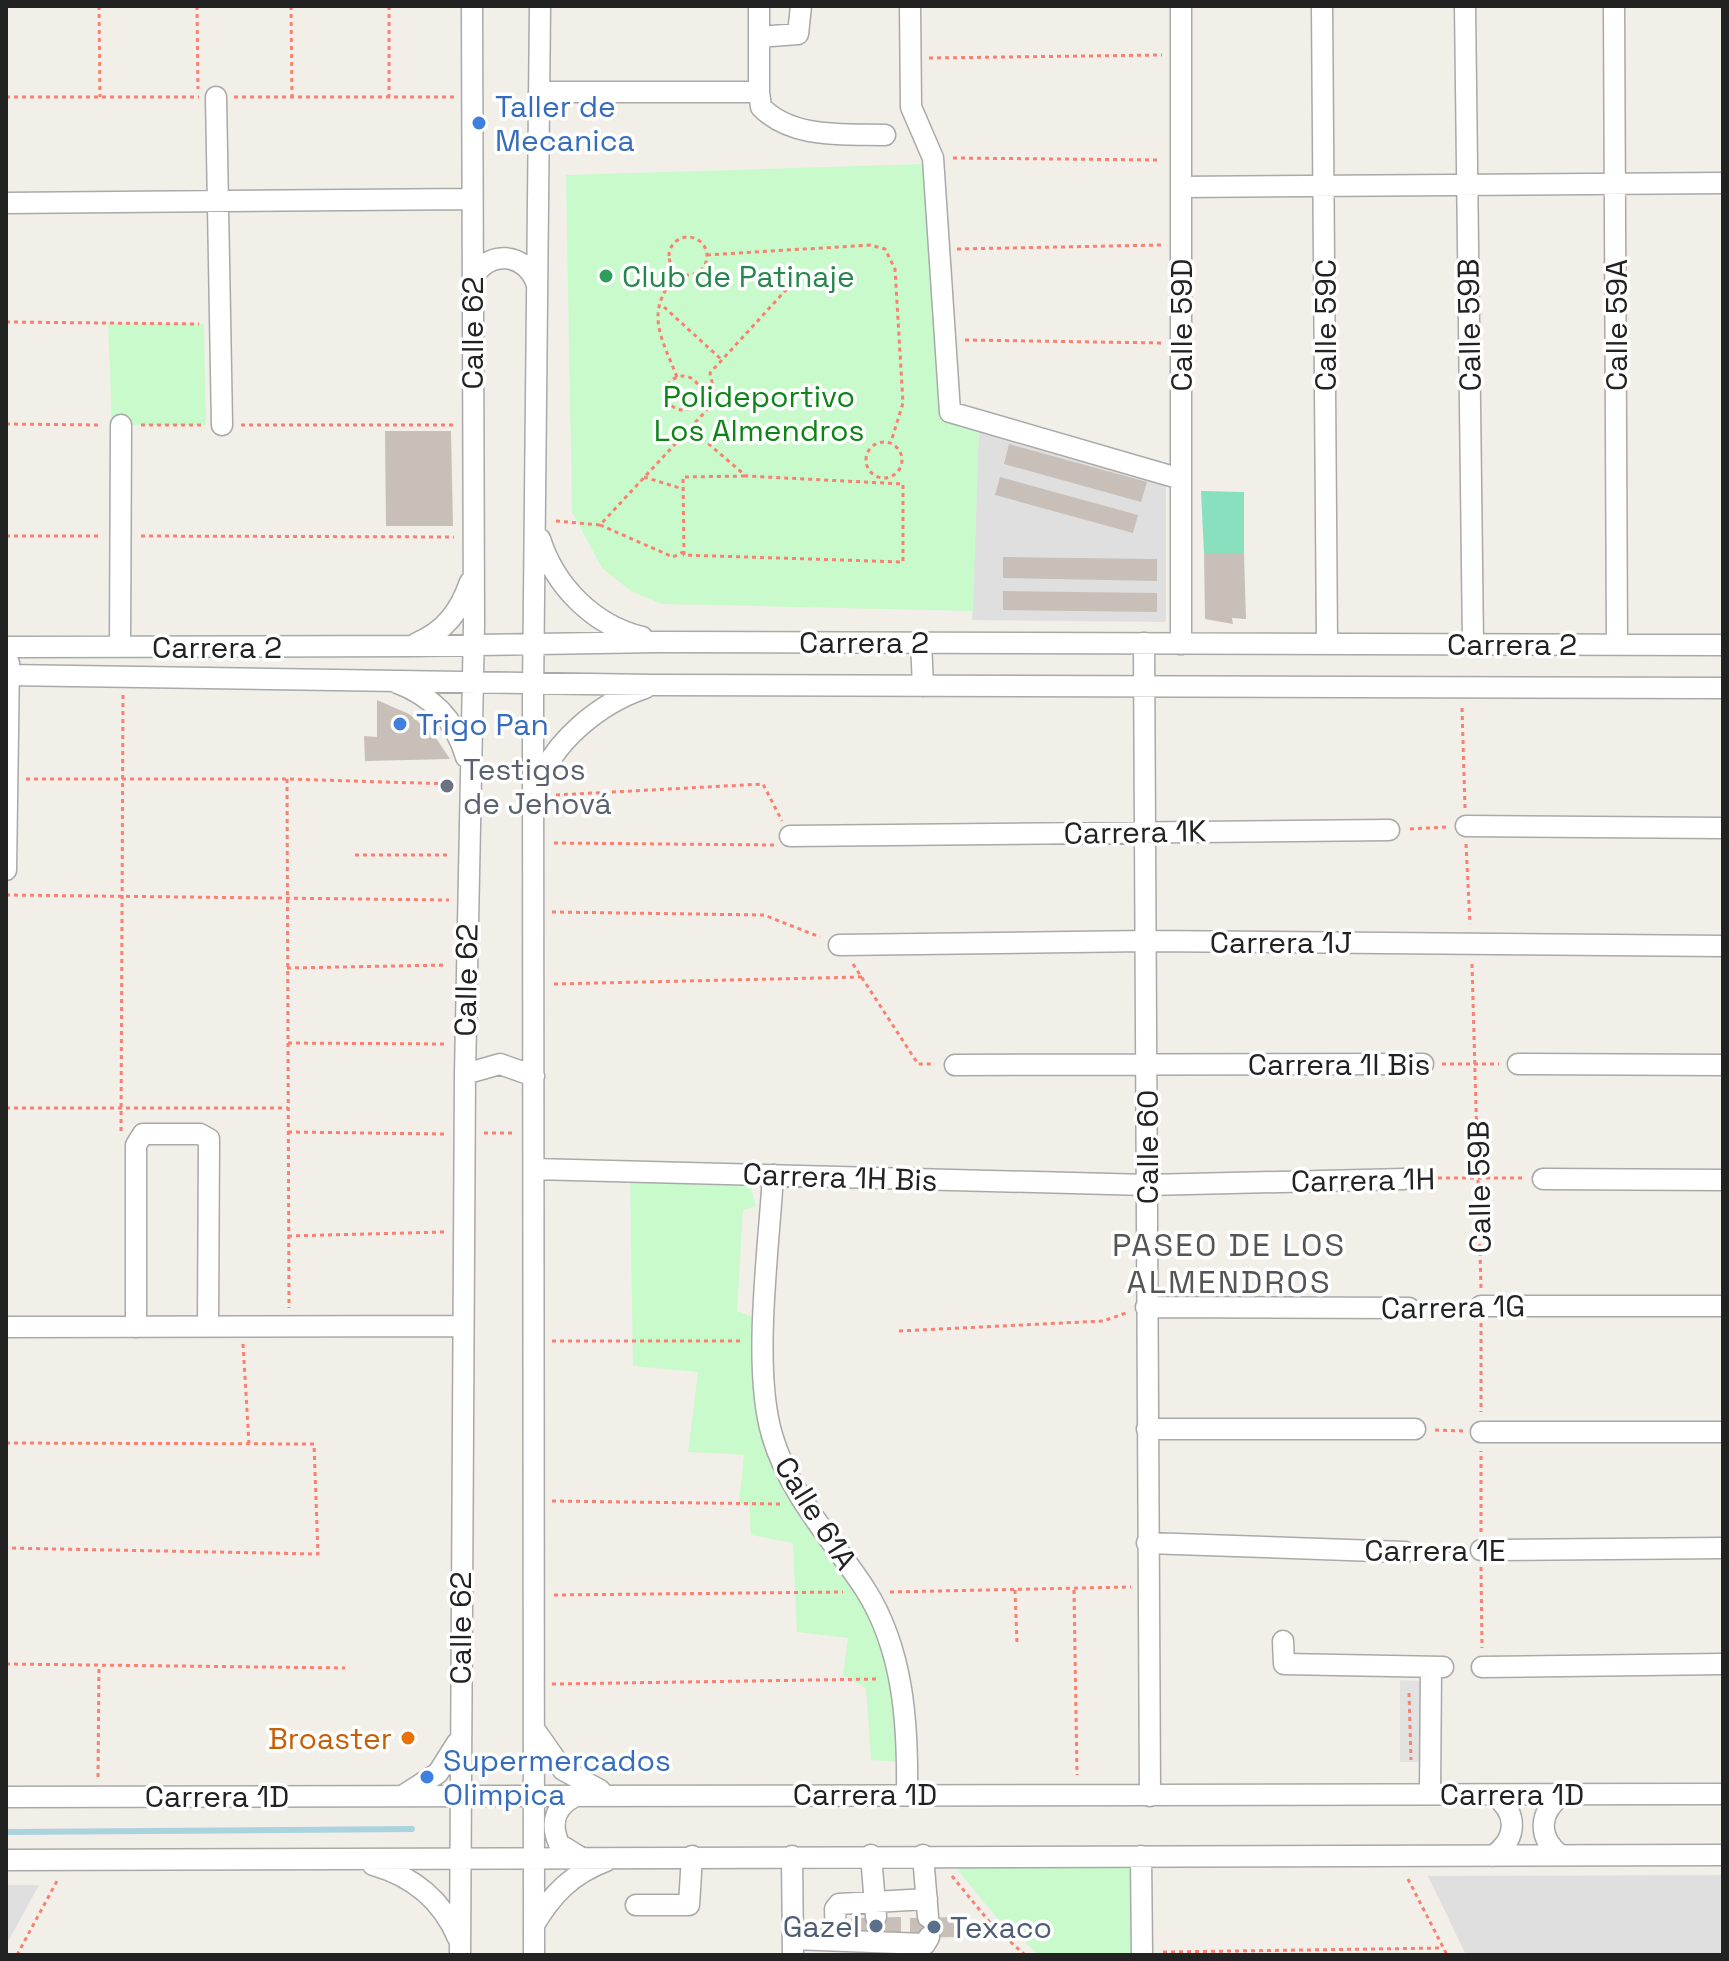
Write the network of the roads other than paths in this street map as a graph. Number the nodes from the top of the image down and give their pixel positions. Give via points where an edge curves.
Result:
1 (472, 6) edge
2 (540, 6) edge
3 (759, 6) edge
4 (801, 6) edge
5 (910, 6) edge
6 (1181, 6) edge
7 (1322, 6) edge
8 (1465, 6) edge
9 (1614, 6) edge
10 (759, 37) junction
11 (539, 92) junction
12 (759, 92) junction
13 (207, 97) road end
14 (885, 135) dead end
15 (1616, 182) junction
16 (1723, 183) edge
17 (1467, 184) junction
18 (1324, 185) junction
19 (1181, 187) junction
20 (471, 199) junction
21 (216, 201) junction
22 (6, 203) edge
23 (472, 281) junction
24 (537, 285) junction
25 (121, 425) dead end
26 (222, 425) dead end
27 (1181, 479) junction
28 (536, 528) junction
29 (473, 571) junction
30 (657, 642) junction
31 (921, 642) junction
32 (534, 643) junction
33 (1144, 643) junction
34 (473, 644) junction
35 (1181, 644) junction
36 (1327, 644) junction
37 (1473, 644) junction
38 (1617, 644) junction
39 (1723, 645) edge
40 (410, 646) junction
41 (8, 647) edge
42 (120, 647) junction
43 (7, 675) edge
44 (388, 679) junction
45 (472, 680) junction
46 (534, 682) junction
47 (653, 685) junction
48 (923, 686) junction
49 (1144, 686) junction
50 (1723, 688) edge
51 (464, 780) junction
52 (542, 795) junction
53 (1466, 826) road end
54 (1723, 828) edge
55 (1389, 830) road end
56 (1148, 832) junction
57 (790, 836) road end
58 (6, 870) edge
59 (1146, 941) junction
60 (839, 945) road end
61 (1723, 946) edge
62 (1423, 1064) road end
63 (1518, 1064) road end
64 (955, 1065) road end
65 (1148, 1065) junction
66 (1723, 1065) edge
67 (465, 1074) junction
68 (534, 1076) junction
69 (534, 1169) junction
70 (773, 1175) junction
71 (1404, 1179) road end
72 (1543, 1179) road end
73 (1723, 1180) edge
74 (1147, 1185) junction
75 (1481, 1306) road end
76 (1723, 1306) edge
77 (1146, 1307) junction
78 (1409, 1308) road end
79 (208, 1326) junction
80 (462, 1326) junction
81 (6, 1327) edge
82 (136, 1327) junction
83 (1147, 1429) junction
84 (1415, 1429) road end
85 (1481, 1432) road end
86 (1723, 1432) edge
87 (1147, 1543) junction
88 (1723, 1548) edge
89 (1481, 1550) road end
90 (1405, 1552) road end
91 (1283, 1641) dead end
92 (1723, 1664) edge
93 (1482, 1667) road end
94 (534, 1726) junction
95 (459, 1740) junction
96 (580, 1794) junction
97 (611, 1794) junction
98 (907, 1794) junction
99 (1430, 1794) junction
100 (1723, 1794) edge
101 (404, 1795) junction
102 (459, 1795) junction
103 (534, 1795) junction
104 (1494, 1795) junction
105 (1562, 1795) junction
106 (1150, 1796) junction
107 (6, 1797) edge
108 (871, 1855) junction
109 (932, 1855) junction
110 (1560, 1855) junction
111 (1723, 1855) edge
112 (692, 1856) junction
113 (792, 1856) junction
114 (1141, 1856) junction
115 (1493, 1856) junction
116 (533, 1857) junction
117 (580, 1857) junction
118 (618, 1857) junction
119 (459, 1858) junction
120 (6, 1860) edge
121 (360, 1861) junction
122 (636, 1905) dead end
123 (928, 1918) junction
124 (876, 1924) junction
125 (533, 1926) junction
126 (836, 1940) junction
127 (793, 1947) edge
128 (460, 1948) edge
129 (1142, 1953) edge
130 (534, 1955) edge

1 - 20 street, Calle 62
2 - 11 street
3 - 10 street
4 - 10 street via 798,34
5 - 27 street via 911,107 933,158 950,412
6 - 19 street, Calle 59D
7 - 18 street, Calle 59C
8 - 17 street, Calle 59B
9 - 15 street, Calle 59A
10 - 12 street
11 - 12 street
11 - 24 street
12 - 14 street via 761,107 789,125 823,133
13 - 21 street
15 - 16 street
15 - 17 street
15 - 38 street, Calle 59A
17 - 18 street
17 - 37 street, Calle 59B
18 - 19 street
18 - 36 street, Calle 59C
19 - 27 street, Calle 59D
20 - 21 street
20 - 23 street, Calle 62
21 - 22 street
21 - 26 street
23 - 24 street via 489,261 506,257 530,269
23 - 29 street, Calle 62
24 - 28 street
25 - 42 street
27 - 35 street, Calle 59D
28 - 30 street via 571,594 611,625
28 - 32 street
29 - 34 street, Calle 62
29 - 40 street via 463,603 449,622
30 - 31 street, Carrera 2
30 - 32 street, Carrera 2
31 - 33 street, Carrera 2
31 - 48 street
32 - 34 street, Carrera 2
32 - 46 street
33 - 35 street, Carrera 2
33 - 49 street, Calle 60
34 - 40 street, Carrera 2
34 - 45 street, Calle 62
35 - 36 street, Carrera 2
36 - 37 street, Carrera 2
37 - 38 street, Carrera 2
38 - 39 street, Carrera 2
40 - 42 street, Carrera 2
41 - 42 street, Carrera 2
41 - 43 street
43 - 44 street, Carrera 2
43 - 58 street
44 - 45 street, Carrera 2
44 - 51 street via 424,695 452,722 464,748
45 - 46 street, Carrera 2
45 - 51 street, Calle 62
46 - 47 street, Carrera 2
46 - 52 street
47 - 48 street, Carrera 2
47 - 52 street via 614,702 580,727 552,758
48 - 49 street, Carrera 2
49 - 50 street, Carrera 2
49 - 56 street, Calle 60
51 - 67 street, Calle 62
52 - 68 street
53 - 54 street
55 - 56 street, Carrera 1K
56 - 57 street, Carrera 1K
56 - 59 street, Calle 60
59 - 60 street, Carrera 1J
59 - 61 street, Carrera 1J
59 - 65 street, Calle 60
62 - 65 street, Carrera 1I Bis
63 - 66 street
64 - 65 street, Carrera 1I Bis
65 - 74 street, Calle 60
67 - 68 street via 500,1064
67 - 80 street, Calle 62
68 - 69 street
69 - 70 street, Carrera 1H Bis
69 - 94 street
70 - 74 street, Carrera 1H Bis
70 - 98 street, Calle 61A via 763,1384 771,1432 804,1504 867,1592 900,1678
71 - 74 street, Carrera 1H
72 - 73 street
74 - 77 street, Calle 60
75 - 76 street, Carrera 1G
77 - 78 street, Carrera 1G
77 - 83 street, Calle 60
79 - 80 street
79 - 82 street
79 - 82 street via 209,1139 200,1134 143,1134 136,1145
80 - 95 street, Calle 62
81 - 82 street
83 - 84 street
83 - 87 street, Calle 60
85 - 86 street
87 - 90 street, Carrera 1E
87 - 106 street, Calle 60
88 - 89 street, Carrera 1E
91 - 99 street via 1284,1664 1437,1667
92 - 93 street
94 - 97 street via 563,1770
94 - 103 street
95 - 101 street via 438,1773
95 - 102 street, Calle 62
96 - 97 street, Carrera 1D
96 - 103 street, Carrera 1D
96 - 117 street via 559,1808 554,1832 568,1853
97 - 98 street, Carrera 1D
98 - 106 street, Carrera 1D
99 - 104 street, Carrera 1D
99 - 106 street, Carrera 1D
100 - 105 street, Carrera 1D
101 - 102 street, Carrera 1D
101 - 107 street, Carrera 1D
102 - 103 street, Carrera 1D
102 - 119 street, Calle 62
103 - 116 street
104 - 105 street, Carrera 1D
104 - 115 street via 1511,1813 1513,1826 1511,1838
105 - 110 street via 1545,1813 1543,1825 1551,1848
108 - 109 street, Carrera 1D
108 - 113 street, Carrera 1D
108 - 124 street
109 - 114 street, Carrera 1D
109 - 123 street
110 - 111 street, Carrera 1D
110 - 115 street, Carrera 1D
112 - 113 street, Carrera 1D
112 - 118 street, Carrera 1D
112 - 122 street via 689,1905
113 - 127 street
114 - 115 street, Carrera 1D
114 - 129 street
116 - 117 street, Carrera 1D
116 - 119 street, Carrera 1D
116 - 125 street
117 - 118 street, Carrera 1D
118 - 125 street via 567,1882
119 - 121 street, Carrera 1D
119 - 128 street, Calle 62
120 - 121 street, Carrera 1D
121 - 128 street via 405,1877 428,1893 452,1924
123 - 124 street
123 - 124 street via 925,1944
124 - 126 street
124 - 126 street via 839,1904
125 - 130 street
126 - 127 street

